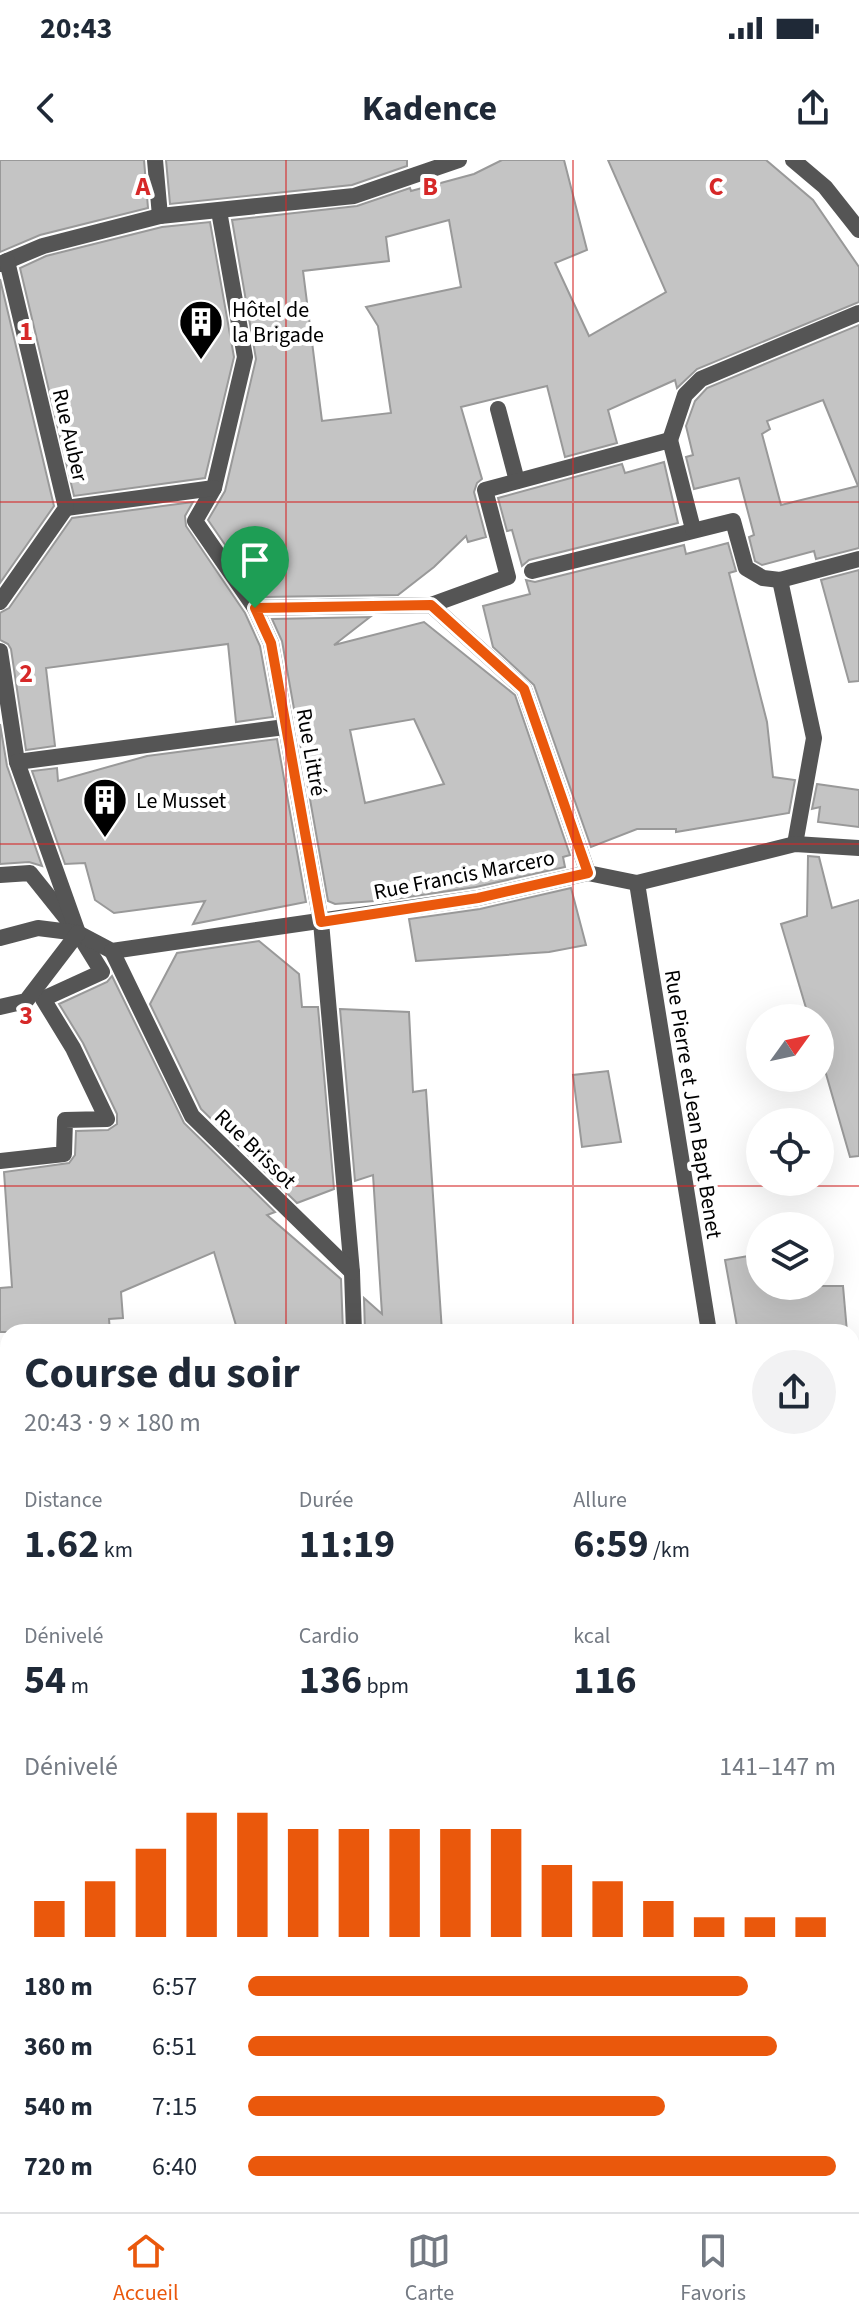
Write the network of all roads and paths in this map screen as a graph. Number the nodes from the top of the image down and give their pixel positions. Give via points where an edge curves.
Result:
1 (155, 160) edge
2 (459, 160) edge
3 (793, 160) edge
4 (219, 211) junction
5 (160, 216) junction
6 (859, 230) edge
7 (4, 262) edge
8 (859, 313) edge
9 (498, 409) dead end
10 (670, 440) junction
11 (517, 481) junction
12 (214, 488) junction
13 (66, 508) junction
14 (693, 529) junction
15 (859, 559) edge
16 (532, 571) dead end
17 (780, 580) junction
18 (0, 602) edge
19 (431, 605) junction
20 (255, 608) junction
21 (0, 651) edge
22 (285, 727) junction
23 (17, 762) junction
24 (795, 844) junction
25 (859, 848) edge
26 (588, 873) junction
27 (0, 875) edge
28 (637, 883) junction
29 (321, 922) junction
30 (78, 933) junction
31 (0, 938) edge
32 (112, 951) junction
33 (0, 1007) edge
34 (0, 1161) edge
35 (352, 1272) junction
36 (354, 1324) edge
37 (708, 1324) edge

1 - 5 street
2 - 4 street via 354,196
3 - 6 street via 825,187
4 - 5 street
4 - 12 street, Rue Littré via 245,357
5 - 7 street via 43,246
7 - 13 street, Rue Auber
8 - 10 street via 701,379 685,395
9 - 11 street
10 - 11 street
10 - 14 street
11 - 19 street via 485,490 508,577
12 - 13 street
12 - 20 street, Rue Littré via 195,521
13 - 18 street, Rue Auber
14 - 16 street
14 - 17 street via 733,521 746,568
15 - 17 street
17 - 24 street via 814,738
19 - 20 street
19 - 26 street via 524,689
20 - 22 street, Rue Littré via 271,643
21 - 23 street
22 - 23 street
22 - 29 street, Rue Littré
23 - 30 street
24 - 25 street, Rue Francis Marcero
24 - 28 street, Rue Francis Marcero
26 - 28 street, Rue Francis Marcero
26 - 29 street, Rue Francis Marcero via 478,898
27 - 30 street via 30,873
28 - 37 street, Rue Pierre et Jean Bapt Benet
29 - 32 street, Rue Francis Marcero
29 - 35 street, Rue Littré
30 - 31 street via 38,928
30 - 32 street
30 - 33 street via 26,1001
30 - 34 street via 102,972 43,999 107,1119 65,1120 64,1154
32 - 35 street, Rue Brissot via 192,1116
35 - 36 street, Rue Littré

